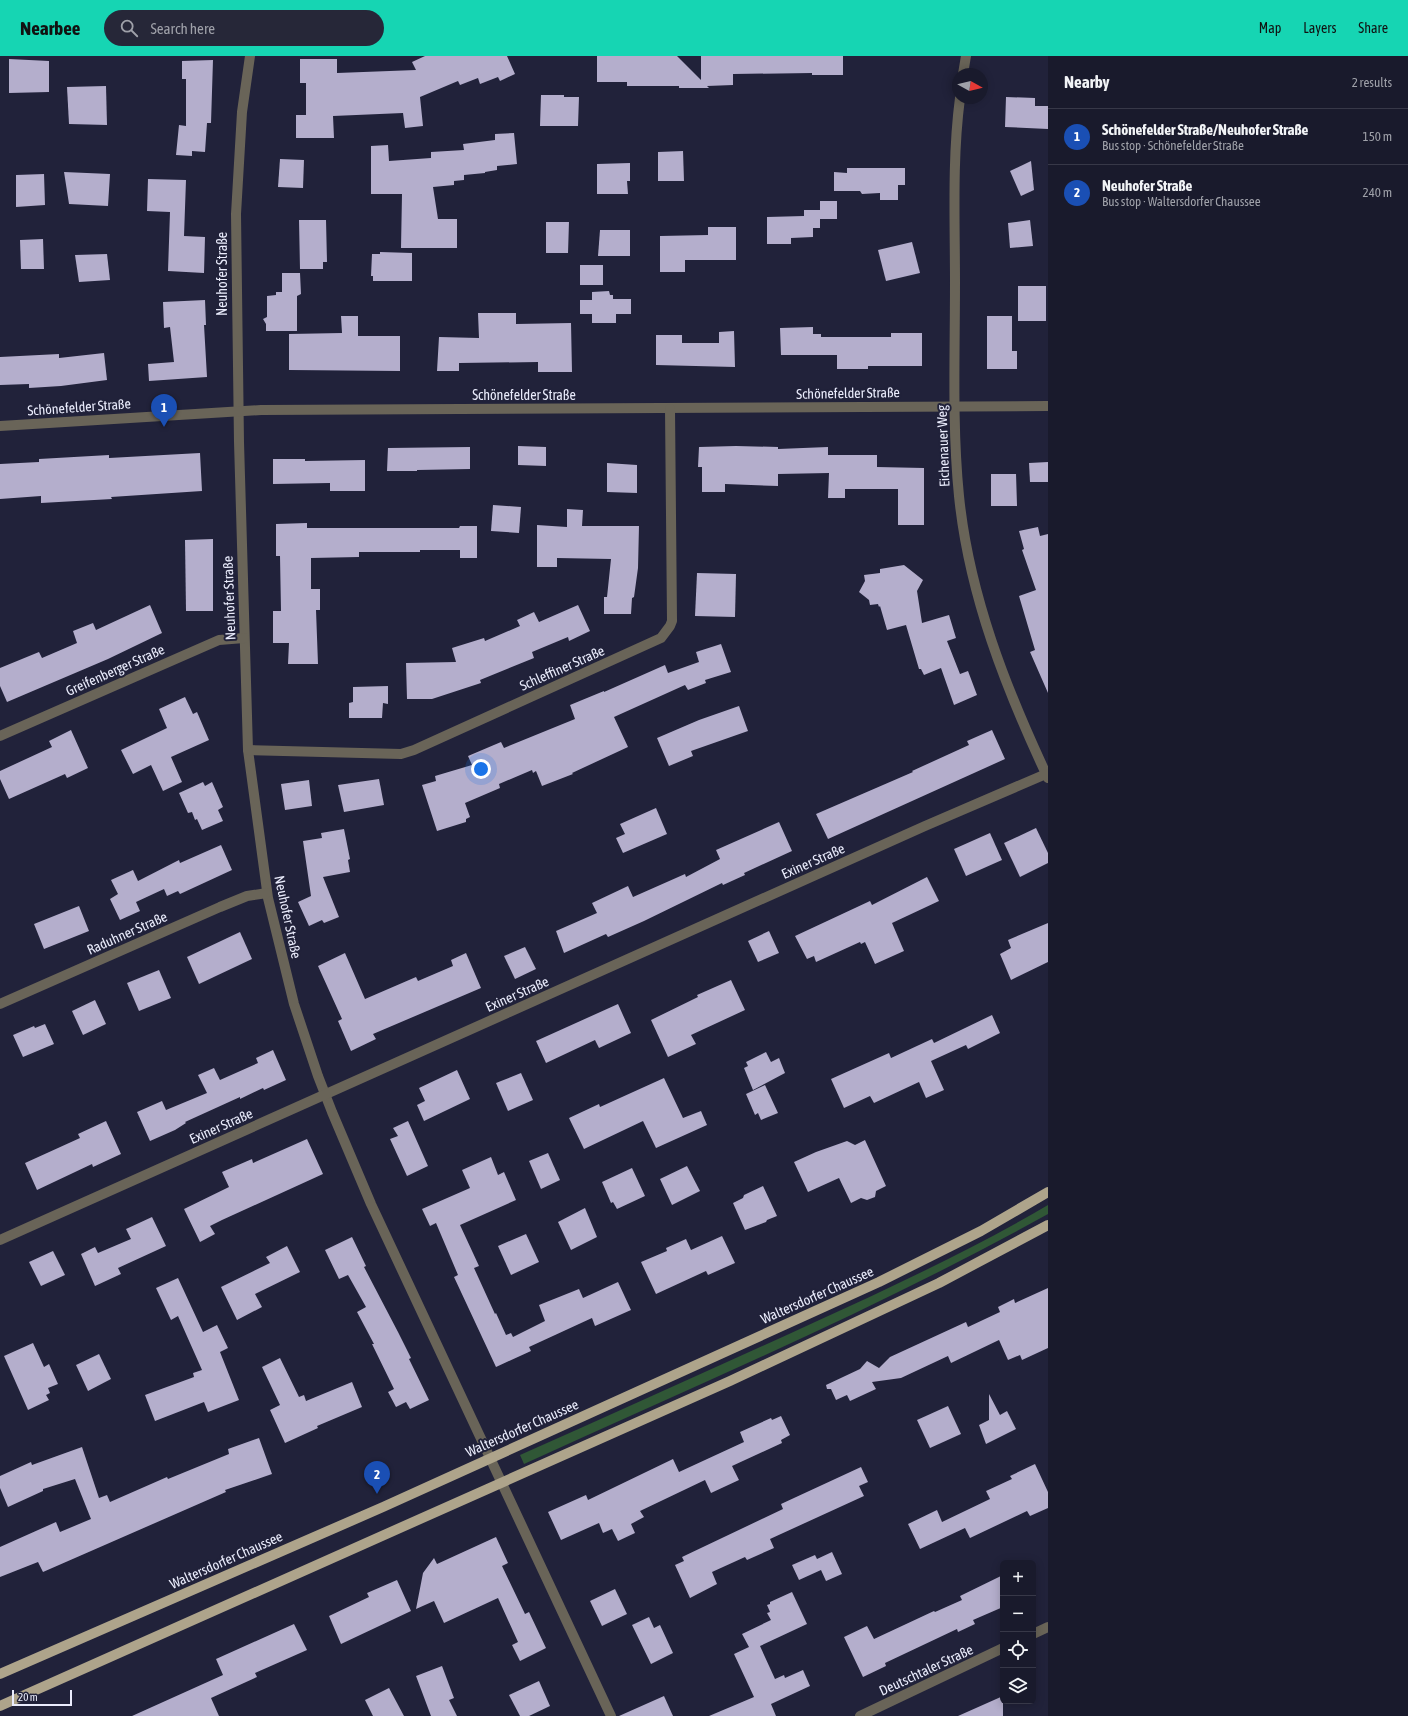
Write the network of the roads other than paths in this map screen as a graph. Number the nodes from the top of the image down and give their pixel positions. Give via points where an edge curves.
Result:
1 (250, 56) edge
2 (966, 56) edge
3 (964, 68) edge
4 (960, 104) edge
5 (955, 405) junction
6 (1048, 406) edge
7 (670, 409) junction
8 (238, 412) junction
9 (0, 426) edge
10 (244, 638) junction
11 (0, 736) edge
12 (248, 750) junction
13 (1047, 776) edge
14 (267, 893) junction
15 (0, 1004) edge
16 (325, 1095) junction
17 (1048, 1192) edge
18 (1048, 1225) edge
19 (0, 1240) edge
20 (490, 1458) junction
21 (502, 1483) junction
22 (1048, 1627) edge
23 (1036, 1633) edge
24 (1000, 1649) edge
25 (0, 1674) edge
26 (0, 1706) edge
27 (611, 1716) edge
28 (860, 1716) edge

1 - 8 street, Neuhofer Straße via 242,112 236,214
2 - 3 street
4 - 5 street, Eichenauer Weg via 955,182
5 - 6 street, Schönefelder Straße
5 - 7 street, Schönefelder Straße
5 - 13 street, Eichenauer Weg via 959,497 978,597 993,649
7 - 8 street, Schönefelder Straße
7 - 12 street, Schleffiner Straße via 672,621 661,638 401,754
8 - 9 street, Schönefelder Straße
8 - 10 street, Neuhofer Straße
10 - 11 street, Greifenberger Straße via 219,640
10 - 12 street, Neuhofer Straße
12 - 14 street, Neuhofer Straße
13 - 16 street, Exiner Straße via 925,826
14 - 15 street, Raduhner Straße via 247,896 220,907
14 - 16 street, Neuhofer Straße via 289,988
16 - 19 street, Exiner Straße
16 - 20 street, Neuhofer Straße via 371,1204
17 - 20 main road, Waltersdorfer Chaussee via 981,1231 879,1282
18 - 21 main road via 939,1283 730,1381
20 - 21 street, Neuhofer Straße
20 - 25 main road, Waltersdorfer Chaussee
21 - 26 main road
21 - 27 street, Neuhofer Straße
22 - 23 street
24 - 28 street, Deutschtaler Straße

